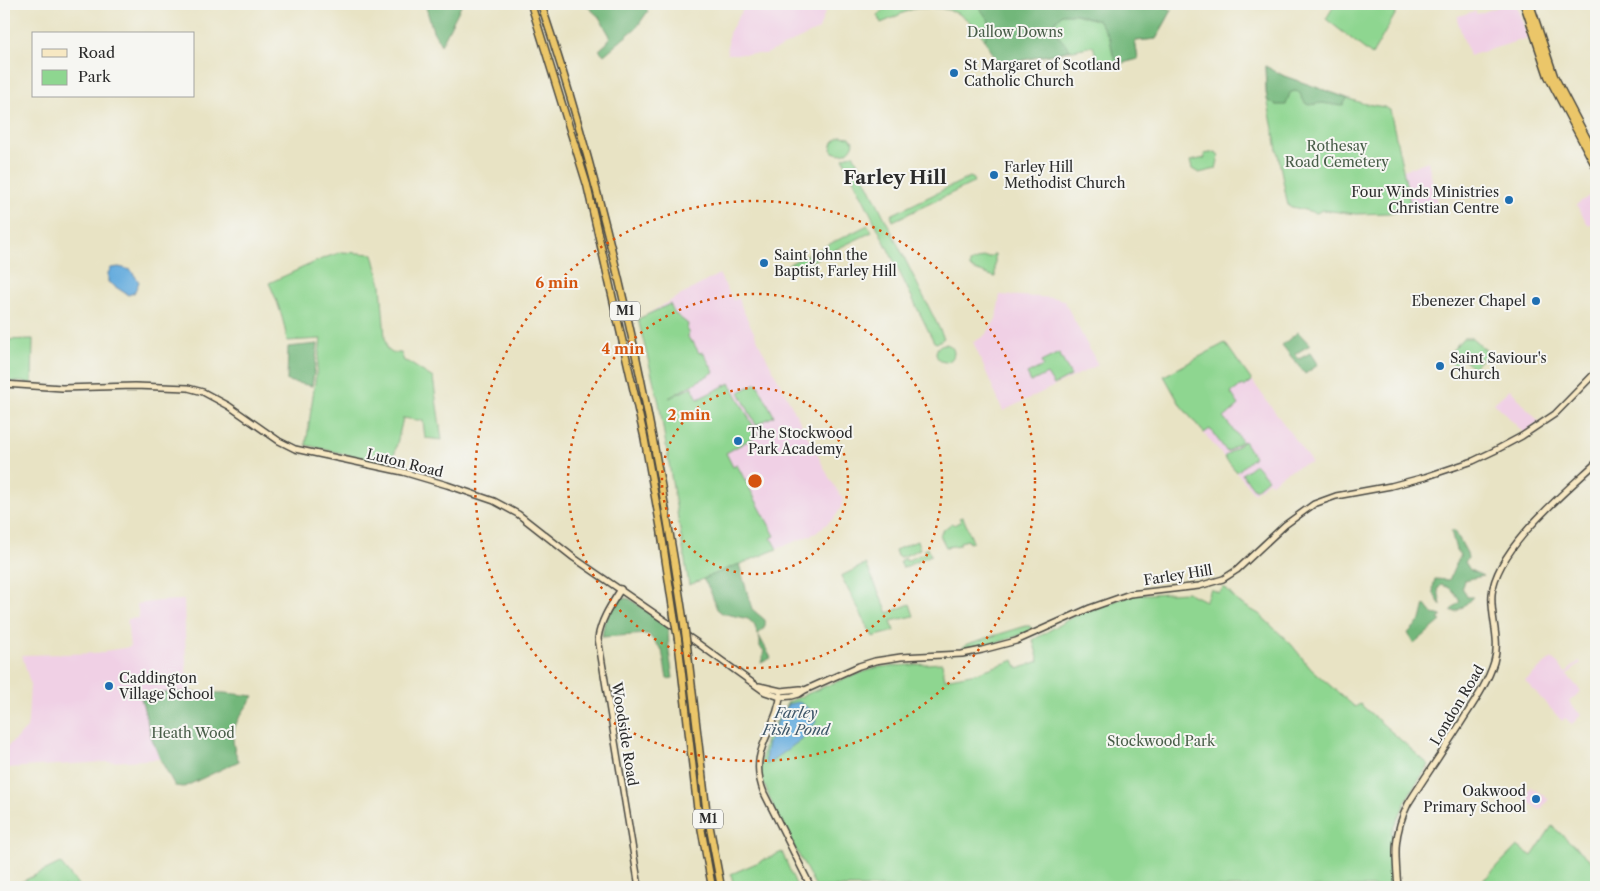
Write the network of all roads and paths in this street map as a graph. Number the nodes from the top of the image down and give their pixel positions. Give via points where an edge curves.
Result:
1 (531, 4) edge
2 (541, 4) edge
3 (1526, 6) edge
4 (1596, 156) edge
5 (1596, 167) edge
6 (1596, 372) edge
7 (4, 384) edge
8 (1596, 463) edge
9 (621, 589) junction
10 (805, 690) junction
11 (780, 694) junction
12 (792, 696) junction
13 (779, 708) junction
14 (638, 887) edge
15 (712, 887) edge
16 (721, 887) edge
17 (810, 887) edge
18 (1398, 887) edge

1 - 15 highway, M1, bridge via 587,185 643,434 678,639 696,796
2 - 16 highway, M1, bridge via 608,236 652,432 688,646 706,807
3 - 4 highway via 1535,20 1561,93
3 - 5 highway via 1548,76
6 - 10 street, Farley Hill via 1555,414 1522,436 1473,460 1406,482 1336,496 1314,504 1223,579 1199,586 1130,594 1016,641 982,650 875,661
7 - 9 street, Luton Road via 62,388 188,388 203,392 294,448 403,472 494,502 518,514 574,558
8 - 18 street, London Road via 1526,532 1508,555 1495,581 1492,602 1496,653 1489,676 1402,816 1396,837
9 - 11 street, Luton Road via 758,686
9 - 14 street, Woodside Road via 605,614 598,638
10 - 11 street, Farley Hill
10 - 12 street, Farley Hill
11 - 12 street, Farley Hill
11 - 13 street
12 - 13 street
13 - 17 street via 761,751 758,778

